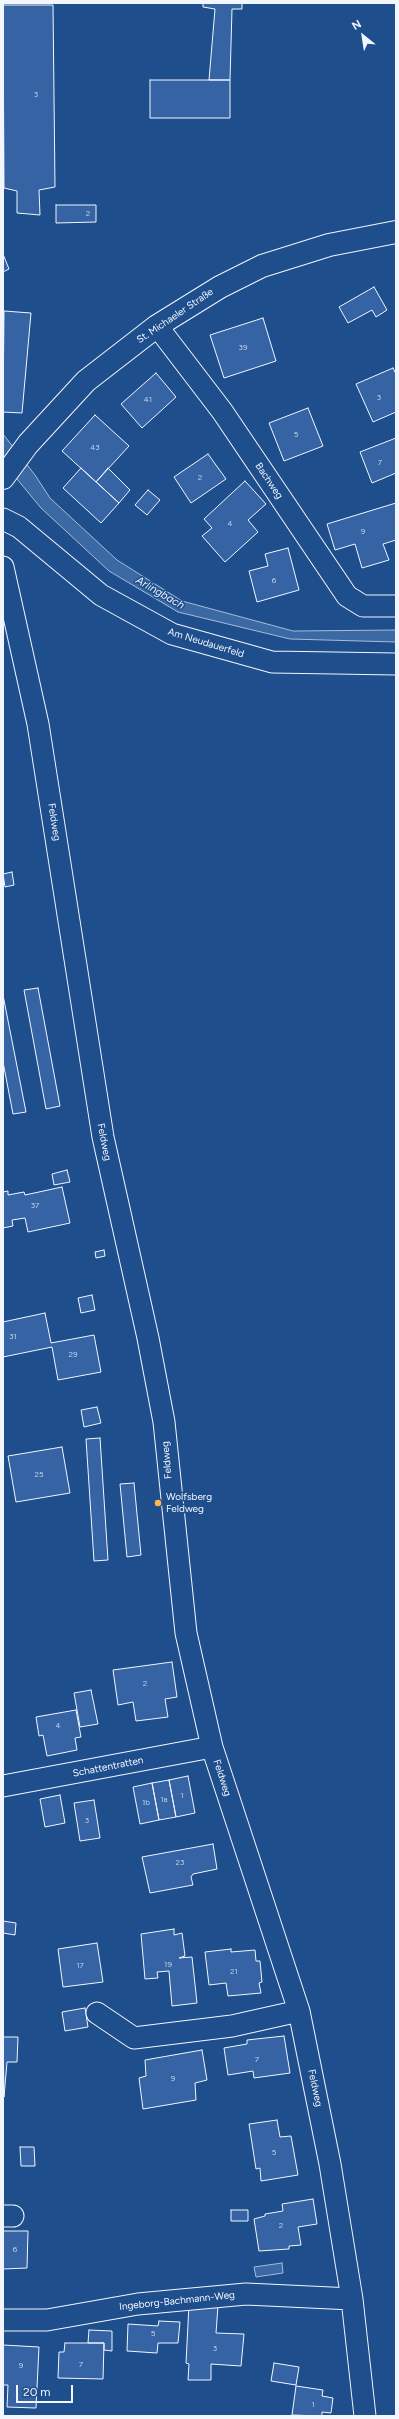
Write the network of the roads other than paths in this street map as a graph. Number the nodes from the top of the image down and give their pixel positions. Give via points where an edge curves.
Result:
1 (396, 232) edge
2 (157, 326) junction
3 (3, 478) edge
4 (3, 519) edge
5 (3, 568) edge
6 (396, 606) edge
7 (396, 664) edge
8 (212, 1747) junction
9 (3, 1786) edge
10 (299, 2011) junction
11 (97, 2013) dead end
12 (352, 2299) junction
13 (3, 2320) edge
14 (365, 2416) edge

1 - 2 main road, St. Michaeler Straße via 329,246 262,266 220,287
2 - 3 main road, St. Michaeler Straße via 86,381 28,444
2 - 6 street, Bachweg via 222,411 347,596 363,606
4 - 7 street, Am Neudauerfeld via 19,527 101,595 172,634 272,662
5 - 8 street, Feldweg via 38,724 103,1137 161,1407 186,1633
8 - 9 street, Schattentratten
8 - 10 street, Feldweg
10 - 11 street via 232,2026 134,2038
10 - 12 street, Feldweg via 330,2164
12 - 13 street, Ingeborg-Bachmann-Weg via 246,2294 138,2304 47,2320
12 - 14 street, Feldweg

